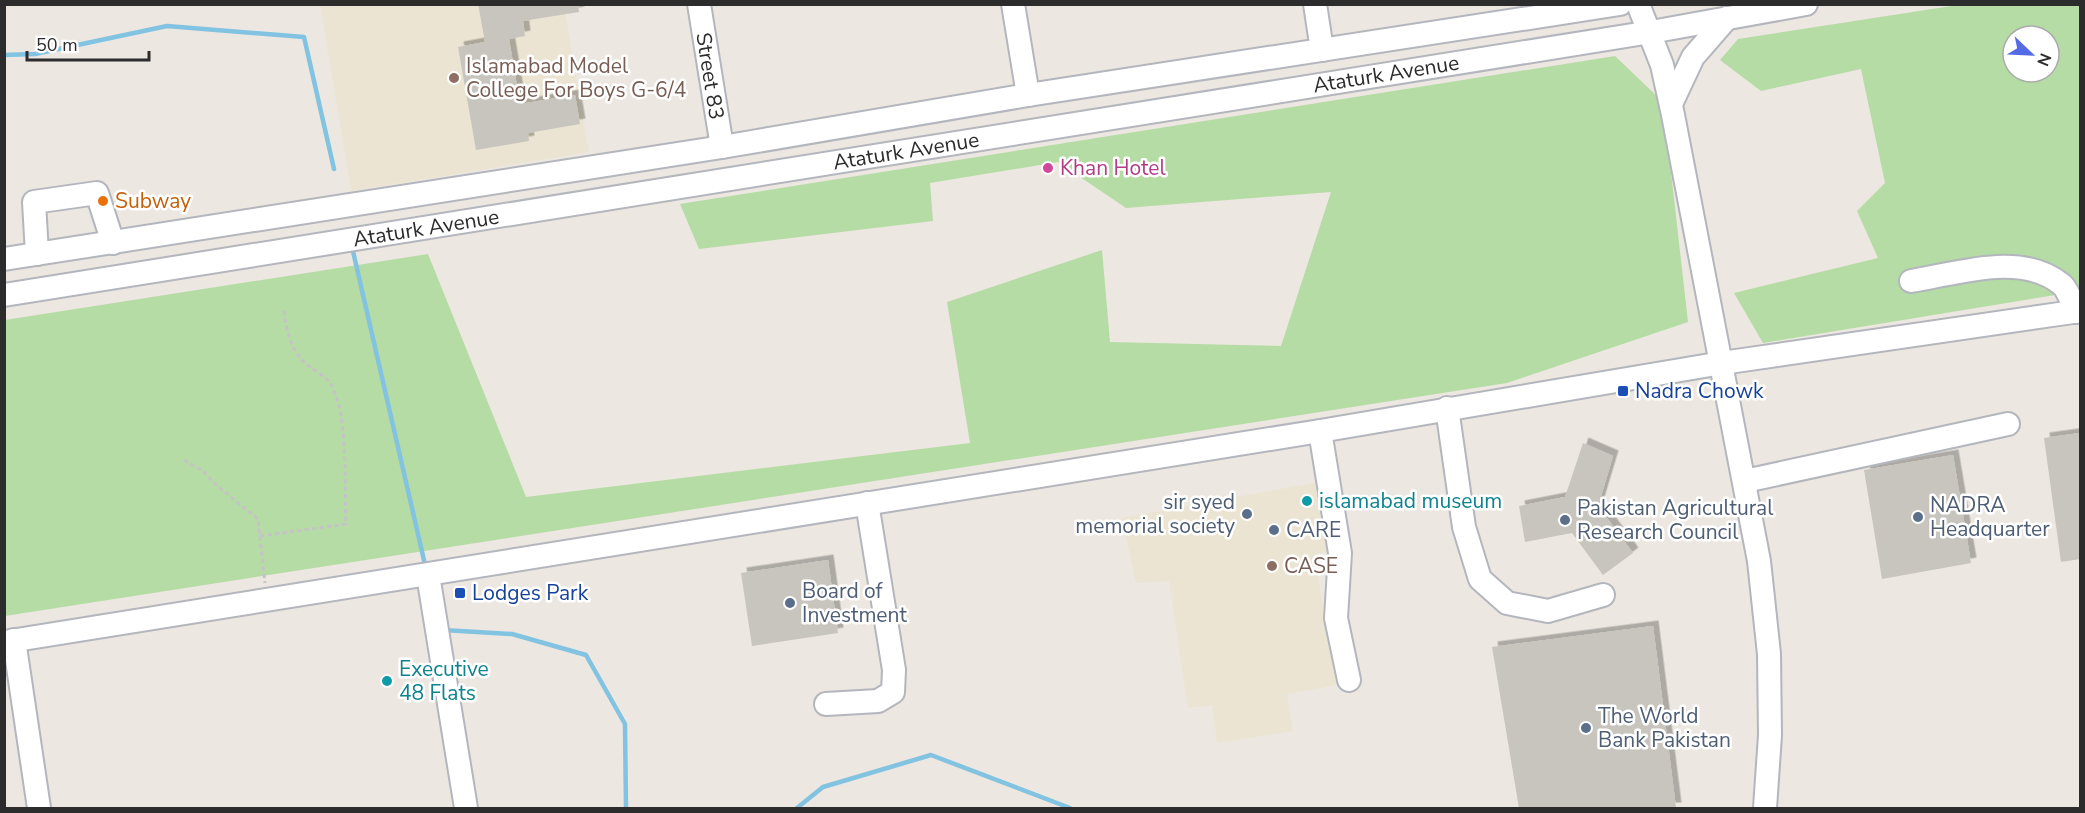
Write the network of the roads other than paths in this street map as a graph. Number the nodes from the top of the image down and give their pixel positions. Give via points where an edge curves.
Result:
1 (699, 4) edge
2 (1013, 4) edge
3 (1315, 4) edge
4 (1620, 4) edge
5 (1638, 4) edge
6 (1806, 4) edge
7 (1727, 18) junction
8 (1651, 32) junction
9 (1322, 50) junction
10 (1028, 95) junction
11 (1671, 104) junction
12 (722, 147) junction
13 (650, 159) junction
14 (657, 191) junction
15 (113, 243) junction
16 (38, 254) junction
17 (4, 259) edge
18 (1911, 281) dead end
19 (4, 295) edge
20 (2079, 312) edge
21 (1722, 363) junction
22 (1447, 408) junction
23 (2008, 424) dead end
24 (1320, 431) junction
25 (1745, 481) junction
26 (867, 503) junction
27 (428, 575) junction
28 (1603, 595) dead end
29 (9, 641) edge
30 (1348, 680) dead end
31 (825, 704) dead end
32 (39, 808) edge
33 (466, 808) edge
34 (1766, 808) edge

1 - 12 street, Street 83
2 - 10 street
3 - 9 street
4 - 9 street, Ataturk Avenue
5 - 8 street
6 - 7 street, Ataturk Avenue
7 - 8 street, Ataturk Avenue
7 - 11 street via 1693,57
8 - 11 street
8 - 14 street, Ataturk Avenue
9 - 10 street, Ataturk Avenue
10 - 12 street, Ataturk Avenue
11 - 21 street
12 - 13 street, Ataturk Avenue
13 - 14 street
13 - 15 street, Ataturk Avenue
14 - 19 street, Ataturk Avenue
15 - 16 street, Ataturk Avenue
15 - 16 street via 97,193 34,202
16 - 17 street, Ataturk Avenue
18 - 20 street via 2009,266 2039,272 2062,285
20 - 21 street
21 - 22 street
21 - 25 street
22 - 24 street
22 - 28 street via 1464,527 1480,579 1507,603 1548,611
23 - 25 street
24 - 26 street
24 - 30 street via 1340,553 1336,618
25 - 34 street via 1769,654
26 - 27 street
26 - 31 street via 894,670 893,692 878,701
27 - 29 street
27 - 33 street
29 - 32 street

